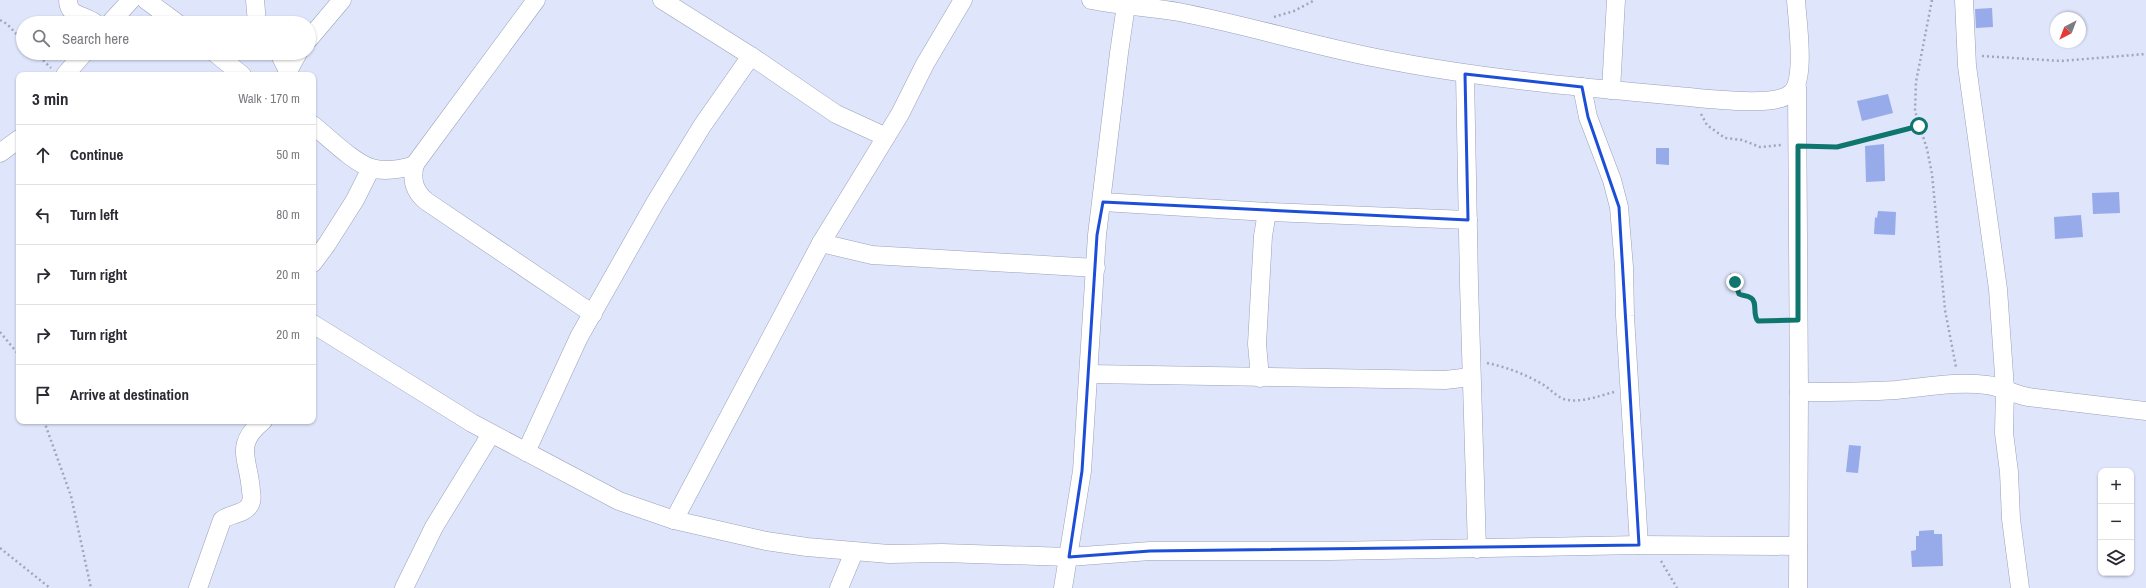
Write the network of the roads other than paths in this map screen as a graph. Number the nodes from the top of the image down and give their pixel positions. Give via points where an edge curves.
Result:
1 (68, 0) edge
2 (131, 0) edge
3 (146, 0) edge
4 (255, 0) edge
5 (342, 0) edge
6 (536, 0) edge
7 (662, 0) edge
8 (963, 0) edge
9 (1091, 0) edge
10 (1616, 0) edge
11 (1796, 0) edge
12 (1964, 0) edge
13 (1126, 5) junction
14 (1180, 6) edge
15 (83, 16) edge
16 (116, 16) edge
17 (168, 16) edge
18 (256, 16) edge
19 (316, 32) edge
20 (751, 56) junction
21 (76, 60) edge
22 (224, 60) edge
23 (282, 60) edge
24 (294, 60) edge
25 (61, 72) edge
26 (238, 72) edge
27 (287, 72) edge
28 (288, 72) edge
29 (1465, 74) junction
30 (1582, 87) junction
31 (1797, 87) junction
32 (1611, 90) junction
33 (316, 127) edge
34 (886, 138) junction
35 (16, 141) edge
36 (0, 152) edge
37 (415, 165) junction
38 (371, 168) junction
39 (1103, 202) junction
40 (1267, 212) junction
41 (1468, 220) junction
42 (821, 242) junction
43 (316, 259) edge
44 (1096, 268) junction
45 (593, 314) junction
46 (316, 326) edge
47 (1471, 369) junction
48 (1088, 374) junction
49 (1260, 378) junction
50 (2005, 389) junction
51 (1799, 392) junction
52 (2146, 411) edge
53 (259, 424) edge
54 (491, 434) junction
55 (526, 452) junction
56 (674, 520) junction
57 (1642, 545) junction
58 (1798, 546) junction
59 (1477, 549) junction
60 (854, 552) junction
61 (1069, 557) junction
62 (198, 588) edge
63 (404, 588) edge
64 (839, 588) edge
65 (1064, 588) edge
66 (1798, 588) edge
67 (2020, 588) edge

1 - 15 street via 71,11
2 - 16 street
3 - 17 street
4 - 18 street
5 - 19 street
6 - 37 street
7 - 20 street
8 - 34 street
9 - 13 street
10 - 32 street
11 - 31 street via 1799,73
12 - 50 street via 1966,53 1998,289
13 - 14 street
13 - 39 street
14 - 29 street via 1251,30 1377,58
20 - 34 street via 836,114
20 - 45 street via 698,132
21 - 25 street
22 - 26 street
23 - 27 street
24 - 28 street
29 - 30 street
29 - 41 street
30 - 32 street
30 - 57 street via 1588,117 1612,180 1619,207
31 - 32 street via 1786,97 1774,100 1702,98
31 - 51 street
33 - 38 street
34 - 42 street
35 - 36 street
37 - 38 street via 392,170
37 - 45 street via 412,174 416,189 426,201
38 - 43 street via 354,200
39 - 40 street
39 - 44 street via 1097,235
40 - 41 street
40 - 49 street via 1263,236 1257,344
41 - 47 street
42 - 44 street via 872,255
42 - 56 street
44 - 48 street
45 - 55 street via 579,337
46 - 54 street
47 - 49 street via 1445,380
47 - 59 street
48 - 49 street
48 - 61 street via 1082,471
50 - 51 street via 1987,385 1958,384 1898,390
50 - 52 street via 2018,396 2048,401
50 - 67 street via 2004,432
51 - 58 street
53 - 62 street via 252,429 244,446 251,488 250,505 247,509 222,520
54 - 55 street
54 - 63 street via 434,527
55 - 56 street via 619,501
56 - 60 street via 766,541
57 - 58 street
57 - 59 street
58 - 66 street
59 - 61 street via 1150,551
60 - 61 street
60 - 64 street
61 - 65 street

